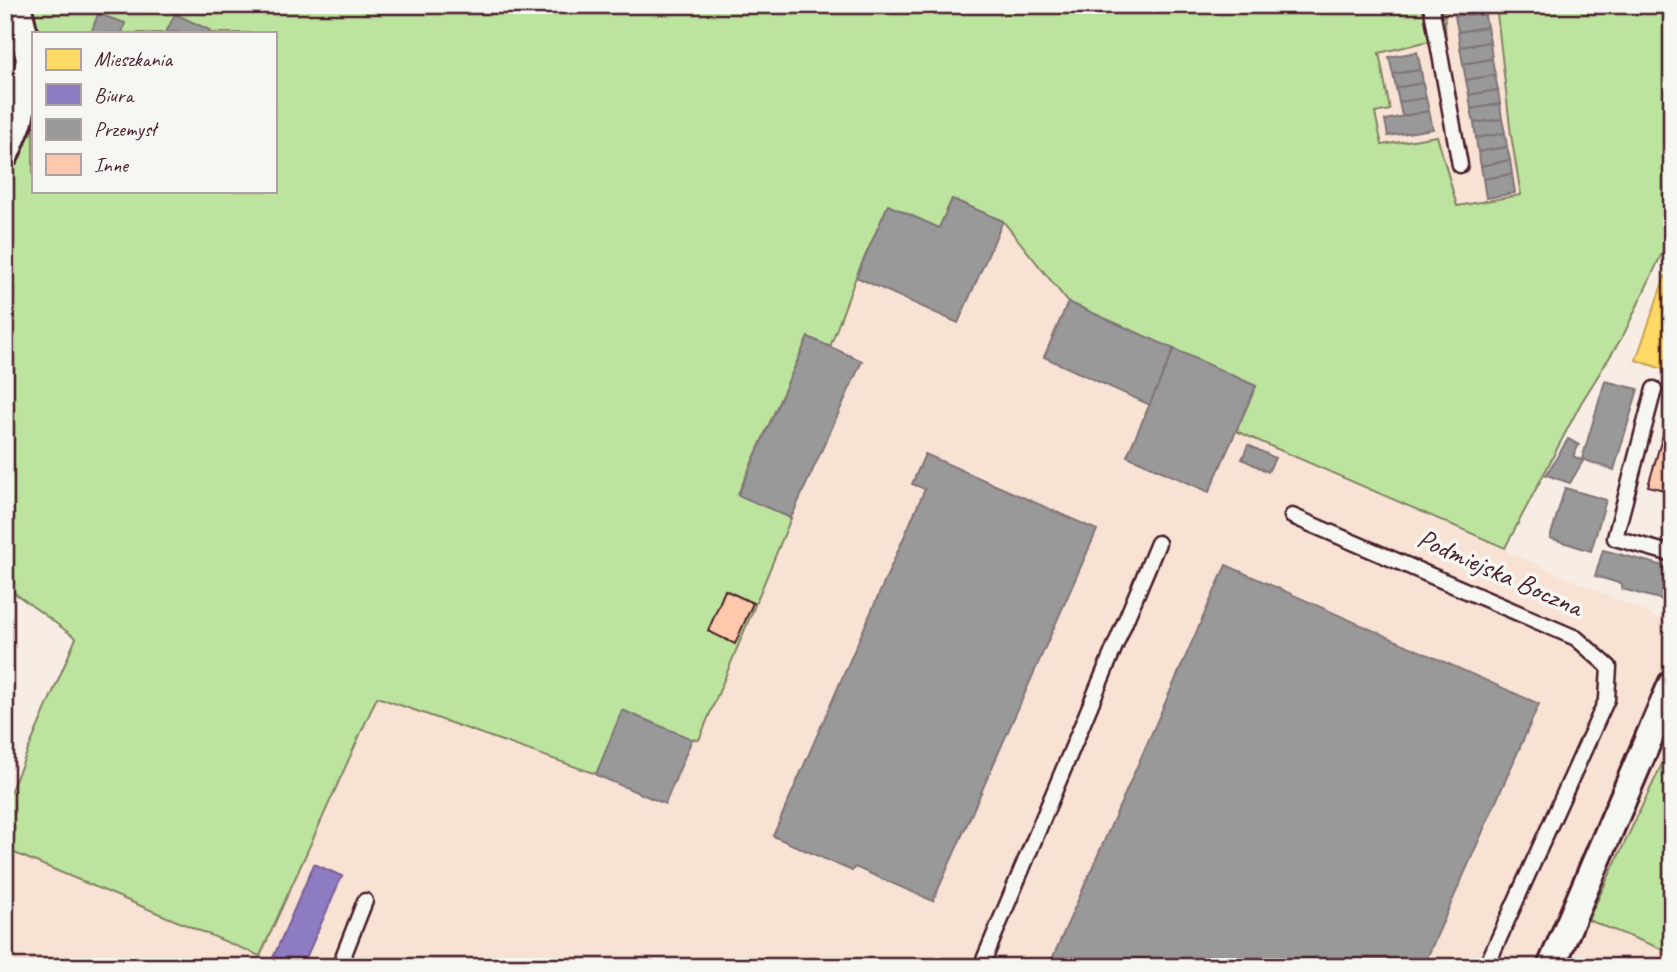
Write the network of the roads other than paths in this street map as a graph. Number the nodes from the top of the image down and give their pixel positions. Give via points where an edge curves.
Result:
1 (17, 5) edge
2 (1431, 5) edge
3 (5, 155) edge
4 (1460, 165) dead end
5 (1654, 389) dead end
6 (1292, 516) dead end
7 (1158, 543) dead end
8 (1672, 554) edge
9 (1672, 684) edge
10 (365, 901) dead end
11 (339, 967) edge
12 (981, 967) edge
13 (1486, 967) edge
14 (1551, 967) edge

1 - 3 street via 30,59 19,121
2 - 4 lane
5 - 8 lane via 1615,537
6 - 13 lane, Podmiejska Boczna via 1576,638 1609,667 1607,699
7 - 12 lane
9 - 14 street
10 - 11 lane

